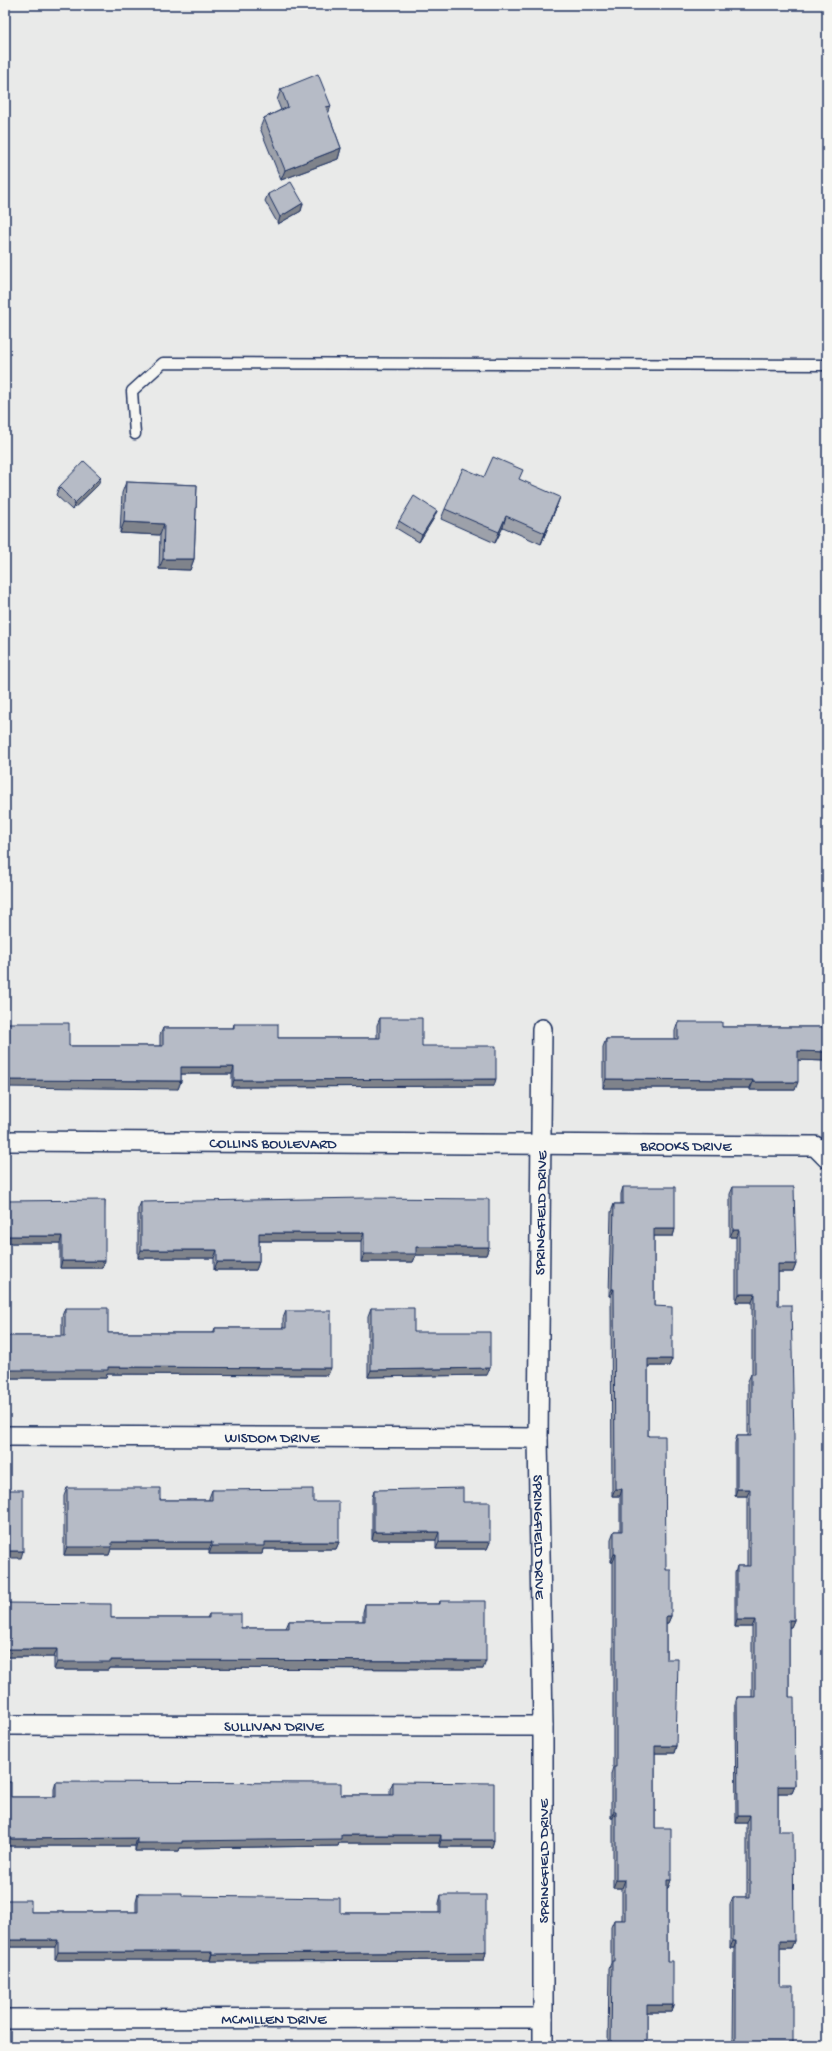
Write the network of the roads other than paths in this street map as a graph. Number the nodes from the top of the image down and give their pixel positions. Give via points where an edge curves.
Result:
1 (827, 365) edge
2 (135, 434) dead end
3 (542, 1029) dead end
4 (5, 1141) edge
5 (541, 1143) junction
6 (827, 1158) edge
7 (5, 1436) edge
8 (538, 1438) junction
9 (5, 1725) edge
10 (543, 1726) junction
11 (543, 2018) junction
12 (5, 2019) edge
13 (543, 2046) edge

1 - 2 lane via 163,363 132,391
3 - 5 street, SPRINGFIELD DRIVE
4 - 5 street, COLLINS BOULEVARD
5 - 6 street, BROOKS DRIVE via 815,1146
5 - 8 street, SPRINGFIELD DRIVE
7 - 8 street, WISDOM DRIVE
8 - 10 street, SPRINGFIELD DRIVE
9 - 10 street, SULLIVAN DRIVE
10 - 11 street, SPRINGFIELD DRIVE
11 - 12 street, MCMILLEN DRIVE
11 - 13 street, SPRINGFIELD DRIVE

